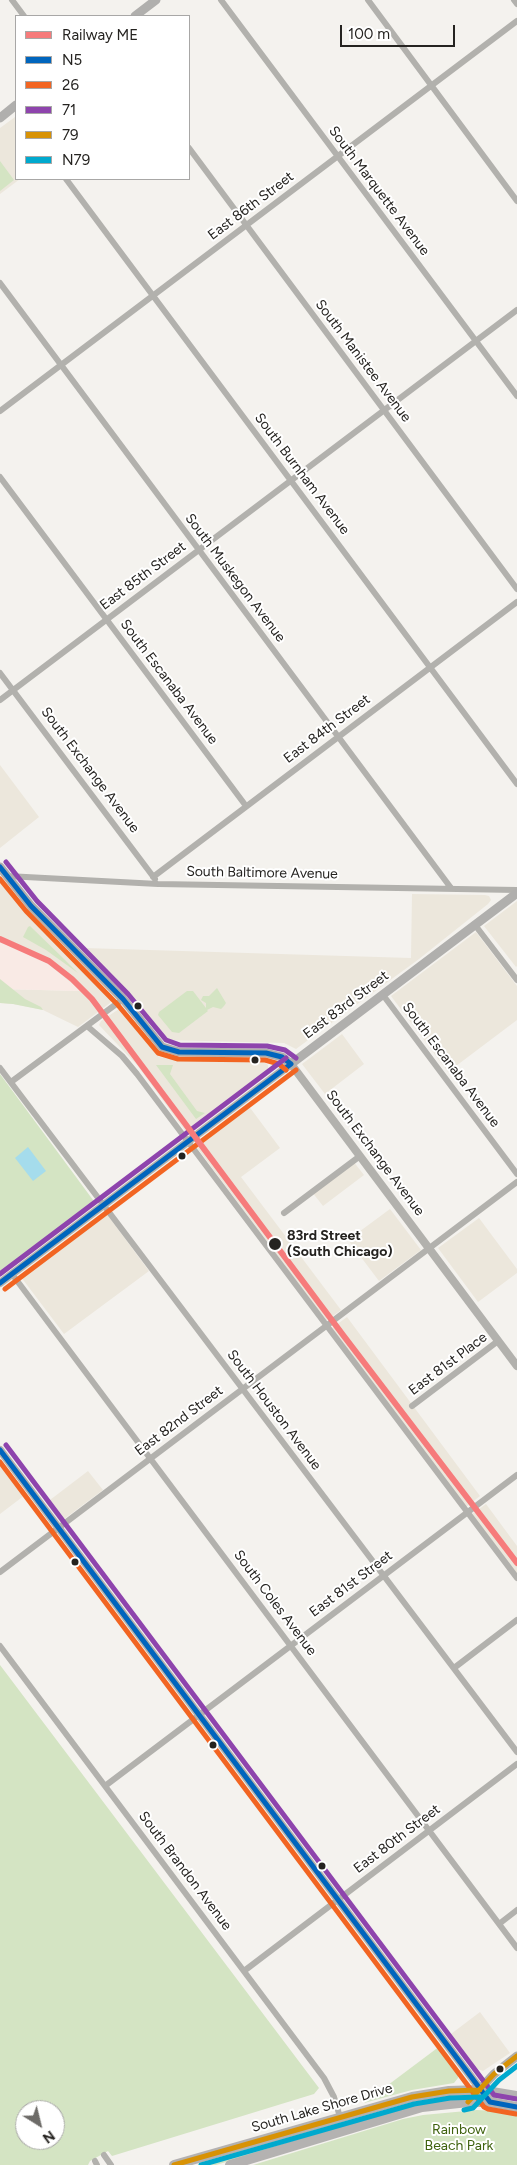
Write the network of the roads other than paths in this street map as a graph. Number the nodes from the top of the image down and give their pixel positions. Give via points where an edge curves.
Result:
1 (12, 0) edge
2 (156, 0) edge
3 (221, 0) edge
4 (368, 0) edge
5 (514, 0) edge
6 (517, 4) edge
7 (23, 15) edge
8 (135, 15) edge
9 (517, 21) edge
10 (431, 86) junction
11 (15, 108) edge
12 (0, 118) edge
13 (190, 149) edge
14 (338, 156) junction
15 (67, 180) edge
16 (517, 201) edge
17 (246, 225) junction
18 (0, 283) edge
19 (153, 295) junction
20 (517, 310) edge
21 (476, 341) junction
22 (61, 365) junction
23 (517, 396) edge
24 (0, 410) edge
25 (384, 410) junction
26 (0, 477) edge
27 (291, 480) junction
28 (199, 550) junction
29 (517, 589) edge
30 (517, 602) edge
31 (107, 620) junction
32 (430, 667) junction
33 (0, 673) edge
34 (13, 690) junction
35 (0, 700) edge
36 (338, 737) junction
37 (517, 784) edge
38 (246, 806) junction
39 (0, 867) edge
40 (7, 876) junction
41 (153, 877) junction
42 (158, 884) junction
43 (451, 888) junction
44 (517, 891) edge
45 (476, 925) junction
46 (517, 980) edge
47 (383, 994) junction
48 (123, 999) junction
49 (87, 1026) junction
50 (291, 1064) junction
51 (0, 1068) edge
52 (11, 1082) junction
53 (188, 1142) junction
54 (360, 1156) junction
55 (517, 1174) edge
56 (517, 1182) edge
57 (104, 1205) junction
58 (284, 1213) dead end
59 (429, 1248) junction
60 (12, 1274) junction
61 (0, 1283) edge
62 (326, 1326) junction
63 (498, 1341) junction
64 (517, 1366) edge
65 (242, 1389) junction
66 (412, 1406) dead end
67 (0, 1450) edge
68 (150, 1458) junction
69 (517, 1475) edge
70 (467, 1512) junction
71 (58, 1528) junction
72 (0, 1572) edge
73 (384, 1576) junction
74 (517, 1578) edge
75 (517, 1620) edge
76 (0, 1646) edge
77 (291, 1646) junction
78 (454, 1668) junction
79 (199, 1715) junction
80 (517, 1752) edge
81 (517, 1764) edge
82 (105, 1786) junction
83 (429, 1830) junction
84 (338, 1900) junction
85 (517, 1910) edge
86 (499, 1924) junction
87 (517, 1948) edge
88 (244, 1971) junction
89 (517, 2056) edge
90 (480, 2090) junction
91 (517, 2096) edge
92 (468, 2102) junction
93 (490, 2102) junction
94 (517, 2107) edge
95 (340, 2117) junction
96 (104, 2155) dead end
97 (111, 2165) edge
98 (174, 2165) edge
99 (230, 2165) edge

1 - 7 street
2 - 8 main road
3 - 14 street, South Marquette Avenue
4 - 10 street
5 - 6 street
9 - 10 street, East 86th Street
10 - 14 street, East 86th Street
10 - 16 street
11 - 12 main road
13 - 17 street, South Manistee Avenue
14 - 17 street, East 86th Street
14 - 21 street, South Marquette Avenue
15 - 19 street, South Burnham Avenue
17 - 19 street, East 86th Street
17 - 25 street, South Manistee Avenue
18 - 22 street, South Muskegon Avenue
19 - 22 street, East 86th Street
19 - 27 street, South Burnham Avenue
20 - 21 street, East 85th Street
21 - 23 street, South Marquette Avenue
21 - 25 street, East 85th Street
22 - 24 street, East 86th Street
22 - 28 street, South Muskegon Avenue
25 - 27 street, East 85th Street
25 - 29 street, South Manistee Avenue
26 - 31 street, South Escanaba Avenue
27 - 28 street, East 85th Street
27 - 32 street, South Burnham Avenue
28 - 31 street, East 85th Street
28 - 36 street, South Muskegon Avenue
30 - 32 street, East 84th Street
31 - 34 street, East 85th Street
31 - 38 street, South Escanaba Avenue
32 - 36 street, East 84th Street
32 - 37 street, South Burnham Avenue
33 - 34 street, South Exchange Avenue
34 - 35 street, East 85th Street
34 - 41 street, South Exchange Avenue
36 - 38 street, East 84th Street
36 - 43 street, South Muskegon Avenue
38 - 41 street, East 84th Street
39 - 40 main road
40 - 42 street, South Baltimore Avenue
40 - 48 main road via 40,916
41 - 42 street, South Exchange Avenue
42 - 43 street, South Baltimore Avenue
43 - 44 street, South Baltimore Avenue
44 - 45 main road, East 83rd Street
45 - 46 street
45 - 47 main road, East 83rd Street
47 - 50 main road, East 83rd Street
47 - 55 street, South Escanaba Avenue
48 - 49 street
48 - 50 main road, South Exchange Avenue via 162,1047 179,1052 266,1053 282,1056
49 - 52 street
49 - 53 street via 130,1065
50 - 53 street, East 83rd Street
50 - 54 street, South Exchange Avenue
51 - 52 street, South Houston Avenue
52 - 57 street, South Houston Avenue
53 - 57 street, East 83rd Street
53 - 62 street
54 - 58 street
54 - 59 street, South Exchange Avenue
56 - 59 street, East 82nd Street
57 - 60 street, East 83rd Street
57 - 65 street, South Houston Avenue
59 - 62 street, East 82nd Street
59 - 63 street, South Exchange Avenue
60 - 61 street, East 83rd Street
60 - 68 street, South Coles Avenue
62 - 65 street, East 82nd Street
62 - 70 street
63 - 64 street, South Exchange Avenue
63 - 66 street, East 81st Place
65 - 68 street, East 82nd Street
65 - 73 street, South Houston Avenue
67 - 71 street
68 - 71 street, East 82nd Street
68 - 77 street, South Coles Avenue
69 - 70 street, East 81st Street
70 - 73 street, East 81st Street
70 - 74 street
71 - 72 street, East 82nd Street
71 - 79 street
73 - 77 street, East 81st Street
73 - 78 street, South Houston Avenue
75 - 78 street
76 - 82 street, South Brandon Avenue
77 - 79 street, East 81st Street
77 - 83 street, South Coles Avenue
78 - 80 street, South Houston Avenue
79 - 82 street, East 81st Street
79 - 84 street
81 - 83 street, East 80th Street
82 - 88 street, South Brandon Avenue
83 - 84 street, East 80th Street
83 - 86 street, South Coles Avenue
84 - 88 street, East 80th Street
84 - 90 street
85 - 86 street
86 - 87 street, South Coles Avenue
88 - 95 street, South Brandon Avenue via 324,2078
89 - 90 main road
90 - 91 main road, South Lake Shore Drive
90 - 92 main road
90 - 93 street
90 - 95 main road, South Lake Shore Drive via 412,2097
92 - 93 main road, South Lake Shore Drive
92 - 99 main road, South Lake Shore Drive via 394,2114
93 - 94 main road, South Lake Shore Drive
95 - 98 main road, South Lake Shore Drive
96 - 97 street

